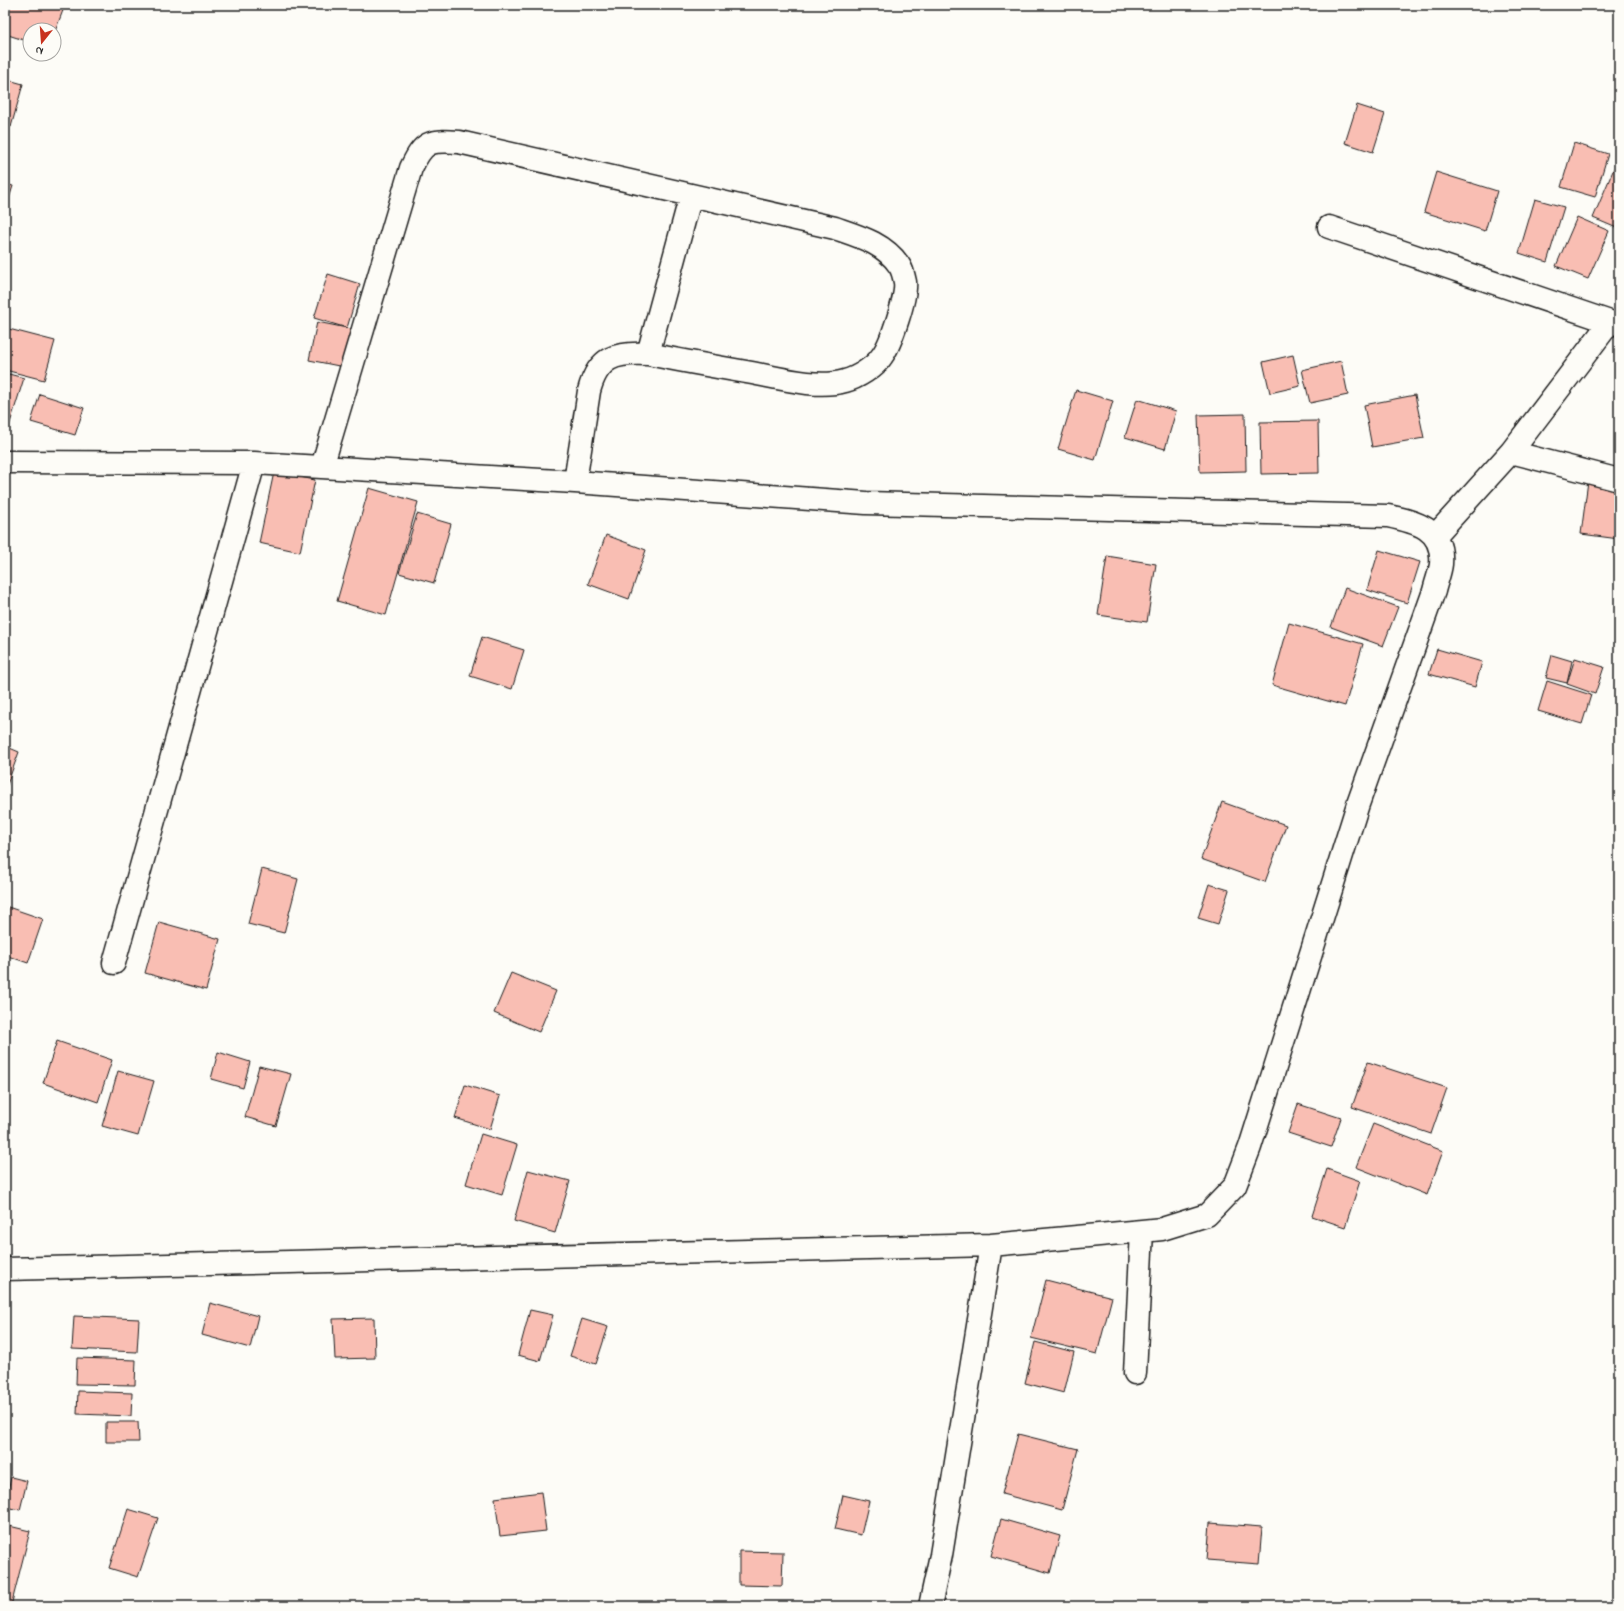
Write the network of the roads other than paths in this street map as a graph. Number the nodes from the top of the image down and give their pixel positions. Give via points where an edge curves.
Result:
1 (690, 195) junction
2 (1329, 227) dead end
3 (1614, 323) edge
4 (648, 354) junction
5 (1511, 452) junction
6 (5, 462) edge
7 (254, 463) junction
8 (322, 467) junction
9 (1619, 480) edge
10 (575, 482) junction
11 (1435, 536) junction
12 (114, 963) dead end
13 (1142, 1231) junction
14 (991, 1245) junction
15 (5, 1269) edge
16 (1135, 1373) dead end
17 (930, 1606) edge

1 - 4 street
1 - 4 street via 834,228 866,238 888,252 900,266 905,283 900,309 892,337 882,358 863,374 844,381 796,381
1 - 8 street via 459,142 442,141 427,144 418,153 411,168
2 - 3 street
3 - 5 street
4 - 10 street via 628,353 612,358 601,365 593,377
5 - 9 street
5 - 11 street
6 - 7 street
7 - 8 street
7 - 12 street
8 - 10 street
10 - 11 street via 866,503 1388,516 1426,528
11 - 13 street via 1441,550 1434,591 1358,804 1250,1147 1235,1186 1207,1215 1162,1229
13 - 14 street
13 - 16 street
14 - 15 street
14 - 17 street via 942,1547

